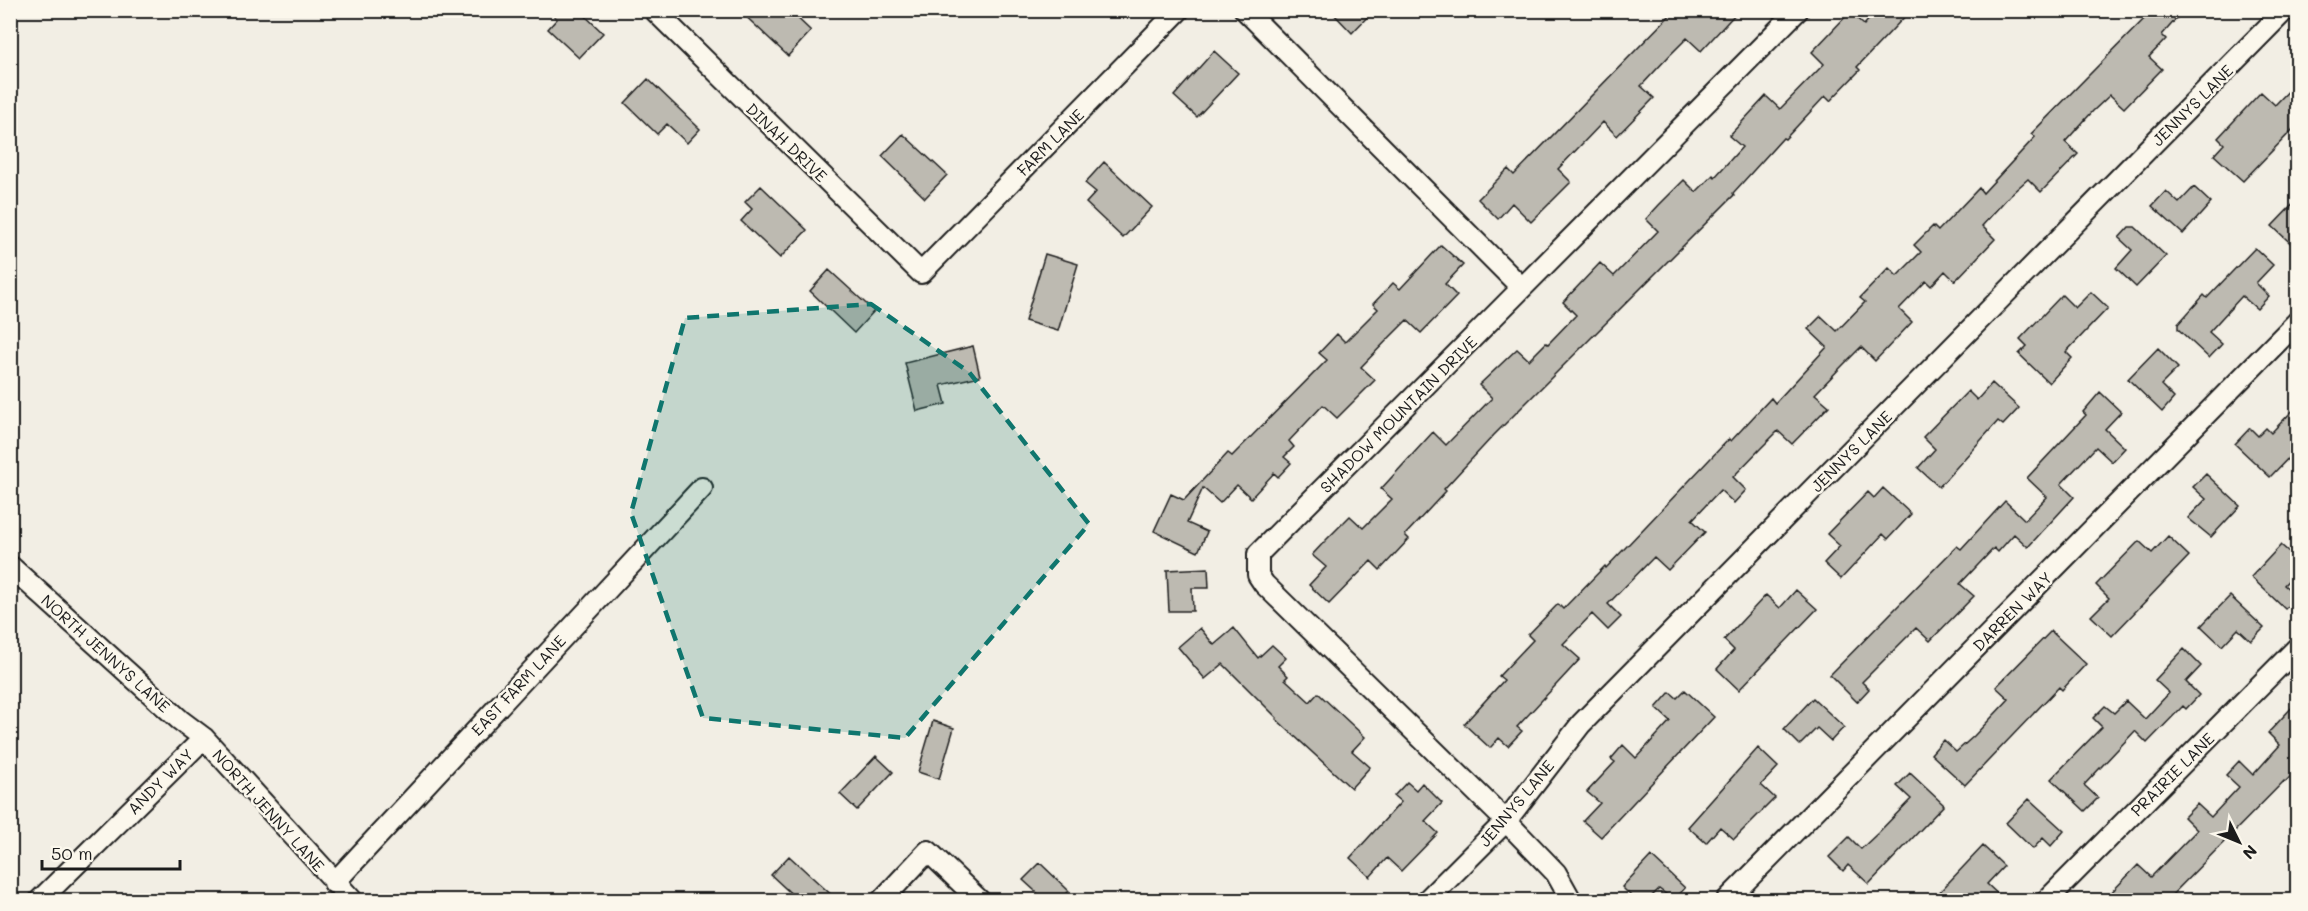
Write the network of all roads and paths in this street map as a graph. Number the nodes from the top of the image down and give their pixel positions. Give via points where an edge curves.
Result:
1 (654, 10) edge
2 (1179, 10) edge
3 (1245, 10) edge
4 (1798, 10) edge
5 (2286, 10) edge
6 (921, 273) joint
7 (1522, 288) junction
8 (2298, 321) edge
9 (702, 488) dead end
10 (10, 566) edge
11 (2298, 647) edge
12 (204, 738) junction
13 (1506, 820) junction
14 (334, 883) junction
15 (40, 900) edge
16 (352, 900) edge
17 (882, 900) edge
18 (979, 900) edge
19 (1427, 900) edge
20 (1571, 900) edge
21 (1727, 900) edge
22 (2047, 900) edge

1 - 6 street, DINAH DRIVE
2 - 6 street, FARM LANE
3 - 7 street
4 - 7 street, SHADOW MOUNTAIN DRIVE
5 - 13 street, JENNYS LANE via 1581,724
7 - 13 street, SHADOW MOUNTAIN DRIVE via 1258,554 1258,575 1264,584
8 - 21 street, DARREN WAY
9 - 14 street, EAST FARM LANE
10 - 12 street, NORTH JENNYS LANE
11 - 22 street, PRAIRIE LANE
12 - 14 street, NORTH JENNY LANE
12 - 15 street, ANDY WAY
13 - 19 street, JENNYS LANE
13 - 20 street via 1556,873
14 - 16 street
17 - 18 street via 928,851

